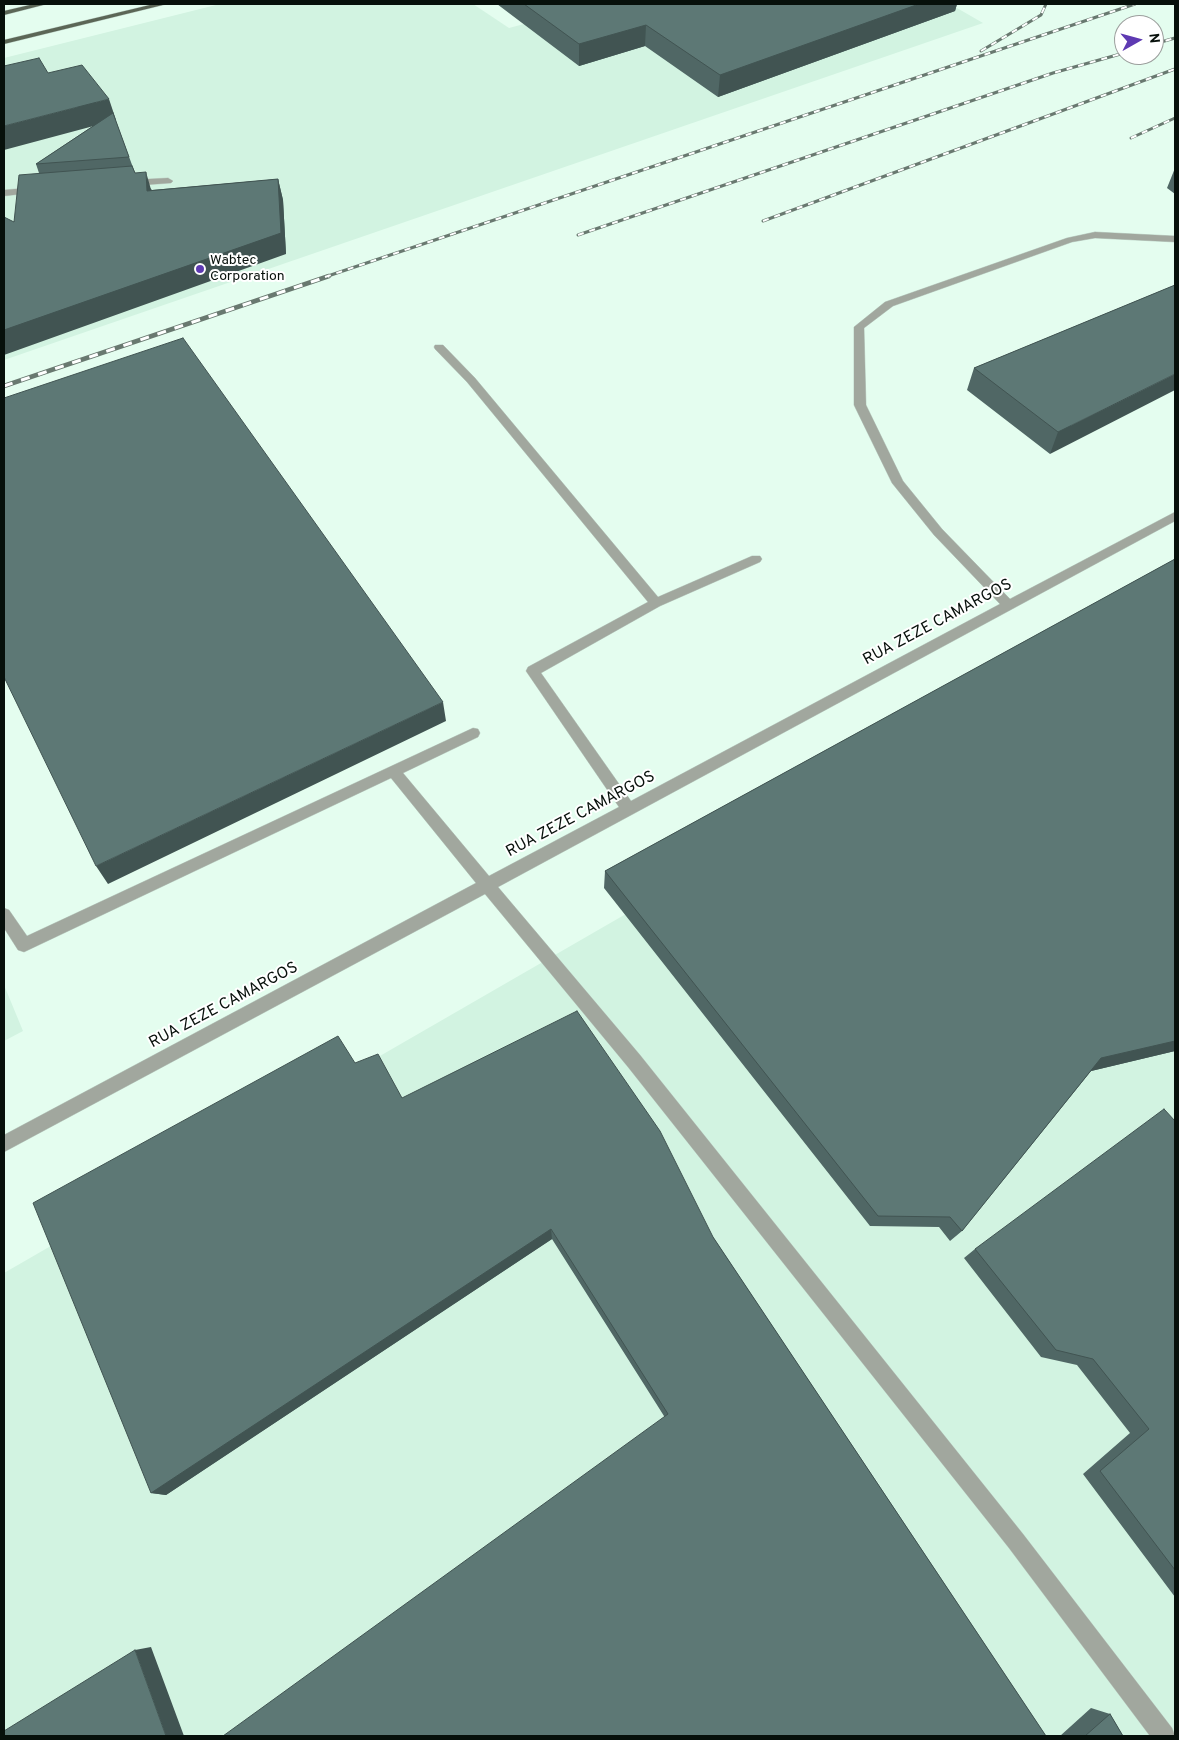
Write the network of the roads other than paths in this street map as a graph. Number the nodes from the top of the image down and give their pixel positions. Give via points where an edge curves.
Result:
1 (43, 4) edge
2 (163, 4) edge
3 (4, 13) edge
4 (4, 42) edge
5 (168, 181) dead end
6 (120, 184) edge
7 (43, 189) edge
8 (4, 193) edge
9 (1175, 239) edge
10 (439, 347) dead end
11 (1175, 516) edge
12 (756, 559) dead end
13 (656, 604) junction
14 (1008, 605) junction
15 (473, 733) dead end
16 (393, 771) junction
17 (629, 809) junction
18 (487, 885) junction
19 (4, 915) edge
20 (4, 1144) edge
21 (1164, 1736) edge

1 - 3 main road
2 - 4 main road
5 - 6 street
7 - 8 street
9 - 14 street via 1095,235 1070,240 889,304 859,326 860,405 898,483 938,532
10 - 13 street via 471,380
11 - 14 street, RUA ZEZE CAMARGOS
12 - 13 street
13 - 17 street via 533,671
14 - 17 street, RUA ZEZE CAMARGOS
15 - 16 street
16 - 18 street
16 - 19 street via 24,945
17 - 18 street, RUA ZEZE CAMARGOS
18 - 20 street, RUA ZEZE CAMARGOS
18 - 21 street via 671,1107 1016,1541

